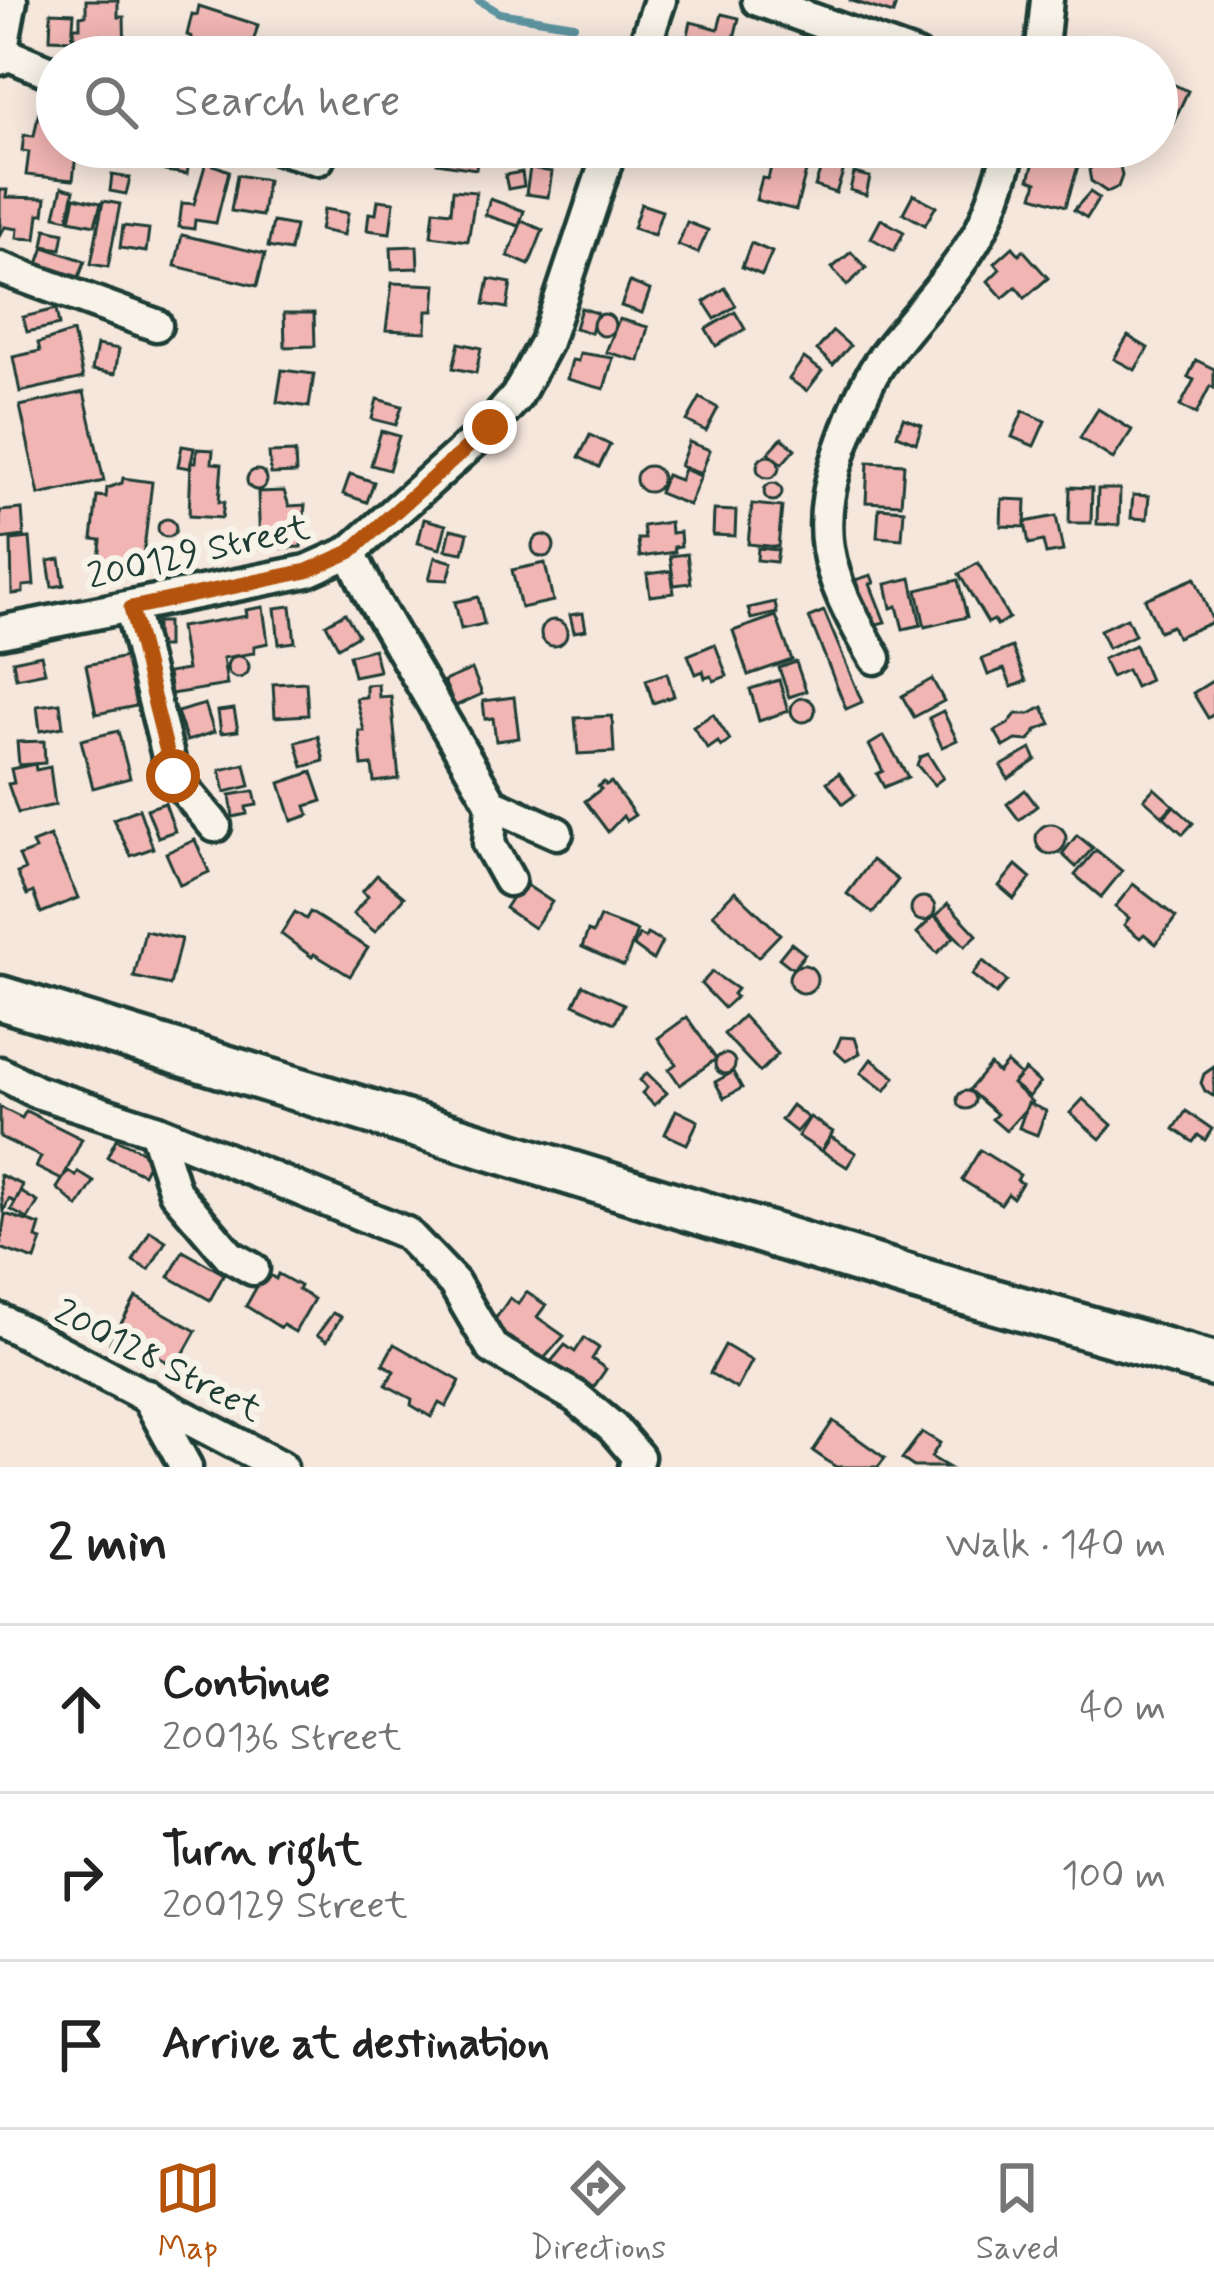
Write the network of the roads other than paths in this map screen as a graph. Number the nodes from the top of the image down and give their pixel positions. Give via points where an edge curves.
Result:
1 (11, 0) edge
2 (660, 0) edge
3 (758, 0) edge
4 (1047, 0) edge
5 (648, 36) edge
6 (858, 36) edge
7 (1043, 36) edge
8 (1, 54) edge
9 (36, 67) edge
10 (604, 168) edge
11 (1003, 168) edge
12 (0, 268) edge
13 (156, 325) dead end
14 (350, 552) junction
15 (131, 608) junction
16 (0, 632) edge
17 (875, 658) dead end
18 (492, 804) junction
19 (215, 826) dead end
20 (557, 833) dead end
21 (508, 880) dead end
22 (0, 998) edge
23 (0, 1073) edge
24 (155, 1130) junction
25 (253, 1269) dead end
26 (0, 1320) edge
27 (1214, 1364) edge
28 (146, 1396) junction
29 (186, 1467) edge
30 (281, 1467) edge
31 (635, 1467) edge

1 - 8 street
2 - 5 street
3 - 6 street
4 - 7 street
8 - 9 street
10 - 14 street, 200129 Street via 532,375 490,427
11 - 17 street via 956,269 880,361 830,476 824,538 831,568
12 - 13 street
14 - 15 street, 200129 Street via 307,571
14 - 18 street
15 - 16 street, 200129 Street
15 - 19 street via 173,776
18 - 20 street
18 - 21 street via 489,844
22 - 27 street
23 - 24 street via 37,1093
24 - 25 street via 175,1192 230,1256
24 - 31 street via 406,1233 454,1283 492,1348 576,1397 638,1457
26 - 28 street, 200128 Street
28 - 29 street
28 - 30 street, 200128 Street

